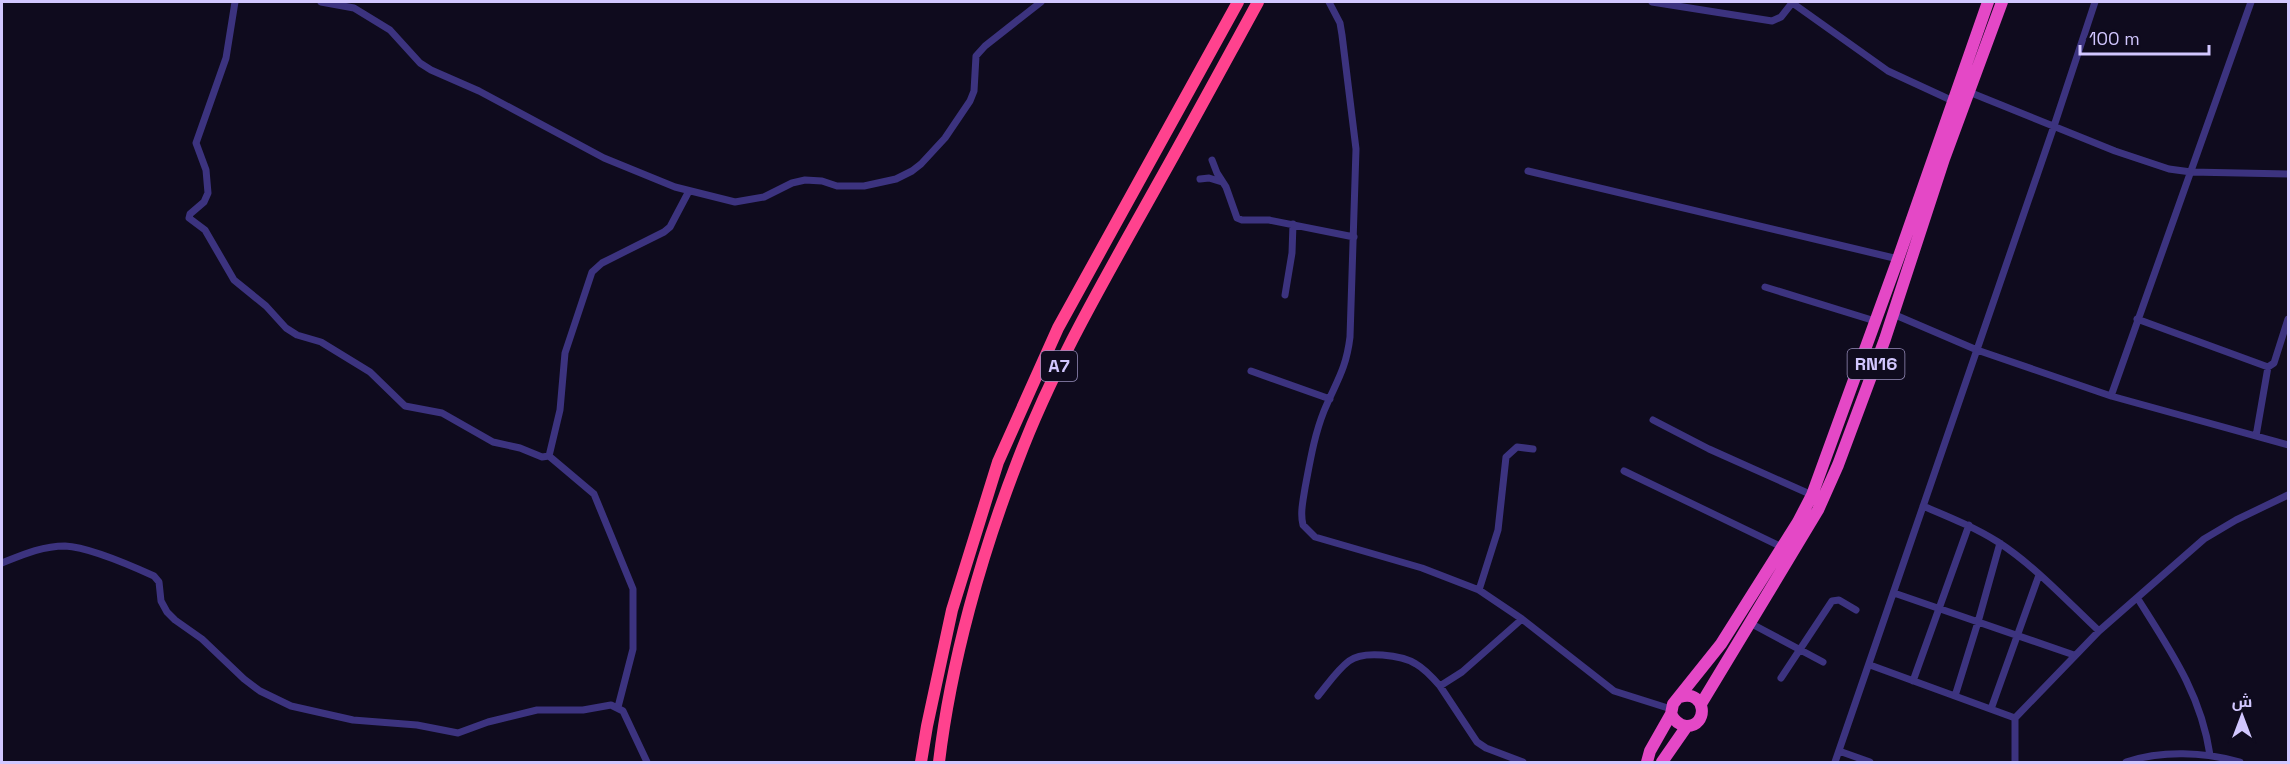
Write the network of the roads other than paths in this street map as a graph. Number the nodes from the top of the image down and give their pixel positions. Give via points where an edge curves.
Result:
1 (235, 2) edge
2 (321, 2) edge
3 (1041, 2) edge
4 (1238, 2) edge
5 (1258, 2) edge
6 (1329, 2) edge
7 (1652, 2) edge
8 (1792, 2) edge
9 (1988, 2) edge
10 (2002, 2) edge
11 (2095, 2) edge
12 (2252, 2) edge
13 (1969, 92) junction
14 (1953, 101) junction
15 (2054, 126) junction
16 (1212, 160) dead end
17 (1528, 171) dead end
18 (2191, 172) junction
19 (2289, 174) edge
20 (1200, 179) dead end
21 (1222, 182) junction
22 (689, 191) junction
23 (1293, 224) junction
24 (1354, 237) junction
25 (1898, 259) junction
26 (1765, 287) dead end
27 (1285, 294) dead end
28 (1893, 314) junction
29 (2137, 319) junction
30 (2289, 319) edge
31 (1875, 321) junction
32 (1977, 350) junction
33 (2268, 368) junction
34 (1251, 371) dead end
35 (2111, 396) junction
36 (1330, 399) junction
37 (1653, 420) dead end
38 (2256, 436) junction
39 (2289, 445) edge
40 (1533, 449) dead end
41 (549, 456) junction
42 (1624, 471) dead end
43 (1812, 495) junction
44 (2289, 495) edge
45 (1923, 506) junction
46 (1969, 525) junction
47 (2000, 543) junction
48 (1782, 547) junction
49 (2, 563) edge
50 (2039, 575) junction
51 (1479, 590) junction
52 (1894, 593) junction
53 (2138, 599) junction
54 (1939, 608) junction
55 (1856, 610) dead end
56 (1522, 619) junction
57 (1978, 622) junction
58 (1750, 623) junction
59 (2100, 631) junction
60 (2016, 634) junction
61 (1800, 650) junction
62 (2074, 655) junction
63 (1823, 662) dead end
64 (1870, 665) junction
65 (1781, 678) dead end
66 (1913, 681) junction
67 (1440, 686) junction
68 (1318, 696) dead end
69 (1680, 696) junction
70 (1955, 696) junction
71 (1701, 704) junction
72 (618, 707) junction
73 (1991, 709) junction
74 (1671, 711) junction
75 (2015, 718) junction
76 (1687, 726) junction
77 (1839, 751) junction
78 (2210, 755) junction
79 (2166, 759) edge
80 (2143, 760) edge
81 (2229, 761) edge
82 (647, 762) edge
83 (921, 762) edge
84 (939, 762) edge
85 (1523, 762) edge
86 (1647, 762) edge
87 (1662, 762) edge
88 (1835, 762) edge
89 (1870, 762) edge
90 (2015, 762) edge
91 (2126, 762) edge
92 (2240, 762) edge

1 - 41 street via 226,58 196,143 206,170 208,193 190,214 191,220 204,230 234,280 286,328 321,342 370,372 405,406 442,413 493,442
2 - 22 street via 354,8 390,30 431,70 604,158
3 - 22 street via 976,56 970,101 945,138 912,171 864,186 805,180 749,201 735,202
4 - 83 highway, A7 via 1058,328 998,462 952,610
5 - 84 highway, A7 via 1092,301 1018,460 968,616 944,720
6 - 24 street via 1340,23 1353,110
7 - 8 street via 1772,21 1781,17
8 - 14 street via 1888,71
9 - 14 highway, RN16
10 - 13 highway, RN16
11 - 15 street
12 - 18 street
13 - 15 street
13 - 28 highway, RN16
14 - 25 highway, RN16
15 - 18 street via 2148,163
15 - 32 street
16 - 21 street
17 - 25 street
18 - 19 street
18 - 29 street
20 - 21 street
21 - 23 street via 1237,218
22 - 41 street via 670,227 592,272 565,353 561,410
23 - 24 street
23 - 27 street
24 - 36 street via 1347,357
25 - 31 highway, RN16
26 - 31 street
28 - 32 street
28 - 58 highway, RN16 via 1854,425 1818,510
29 - 33 street
29 - 35 street
30 - 33 street via 2274,363
31 - 43 highway, RN16
32 - 35 street
32 - 45 street
33 - 38 street
34 - 36 street
35 - 38 street
36 - 51 street via 1316,433 1307,476 1301,519 1308,532
37 - 43 street
38 - 39 street
40 - 51 street via 1517,447 1506,457 1498,530
41 - 72 street via 594,494 633,589 633,649
42 - 48 street
43 - 48 highway, RN16
44 - 53 street via 2204,539
45 - 46 street
45 - 52 street
46 - 47 street
46 - 54 street
47 - 50 street
47 - 57 street
48 - 69 highway, RN16 via 1721,644
49 - 72 street via 37,550 67,546 154,576 167,612 243,679 291,706 328,715 458,733 537,710
50 - 59 street
50 - 60 street
51 - 56 street
52 - 54 street
52 - 64 street
53 - 59 street
53 - 78 street via 2196,698
54 - 57 street
54 - 66 street
55 - 61 street via 1839,600 1832,601
56 - 67 street via 1462,672
56 - 74 street via 1614,691
57 - 60 street
57 - 70 street
58 - 61 street
58 - 71 highway, RN16
59 - 62 street
60 - 62 street
60 - 73 street
61 - 63 street
61 - 65 street
62 - 75 street
64 - 66 street
64 - 77 street
66 - 70 street
67 - 68 street via 1415,663 1366,654 1348,662
67 - 85 street via 1477,742
69 - 71 highway via 1690,695
69 - 74 highway, RN16
70 - 73 street
71 - 76 highway, RN16 via 1700,719
72 - 82 street
73 - 75 street
74 - 76 highway via 1677,723
74 - 86 highway, RN16
75 - 90 street
76 - 87 highway, RN16
77 - 88 street
77 - 89 street
78 - 79 street
78 - 81 street
79 - 80 street
80 - 91 street
81 - 92 street

